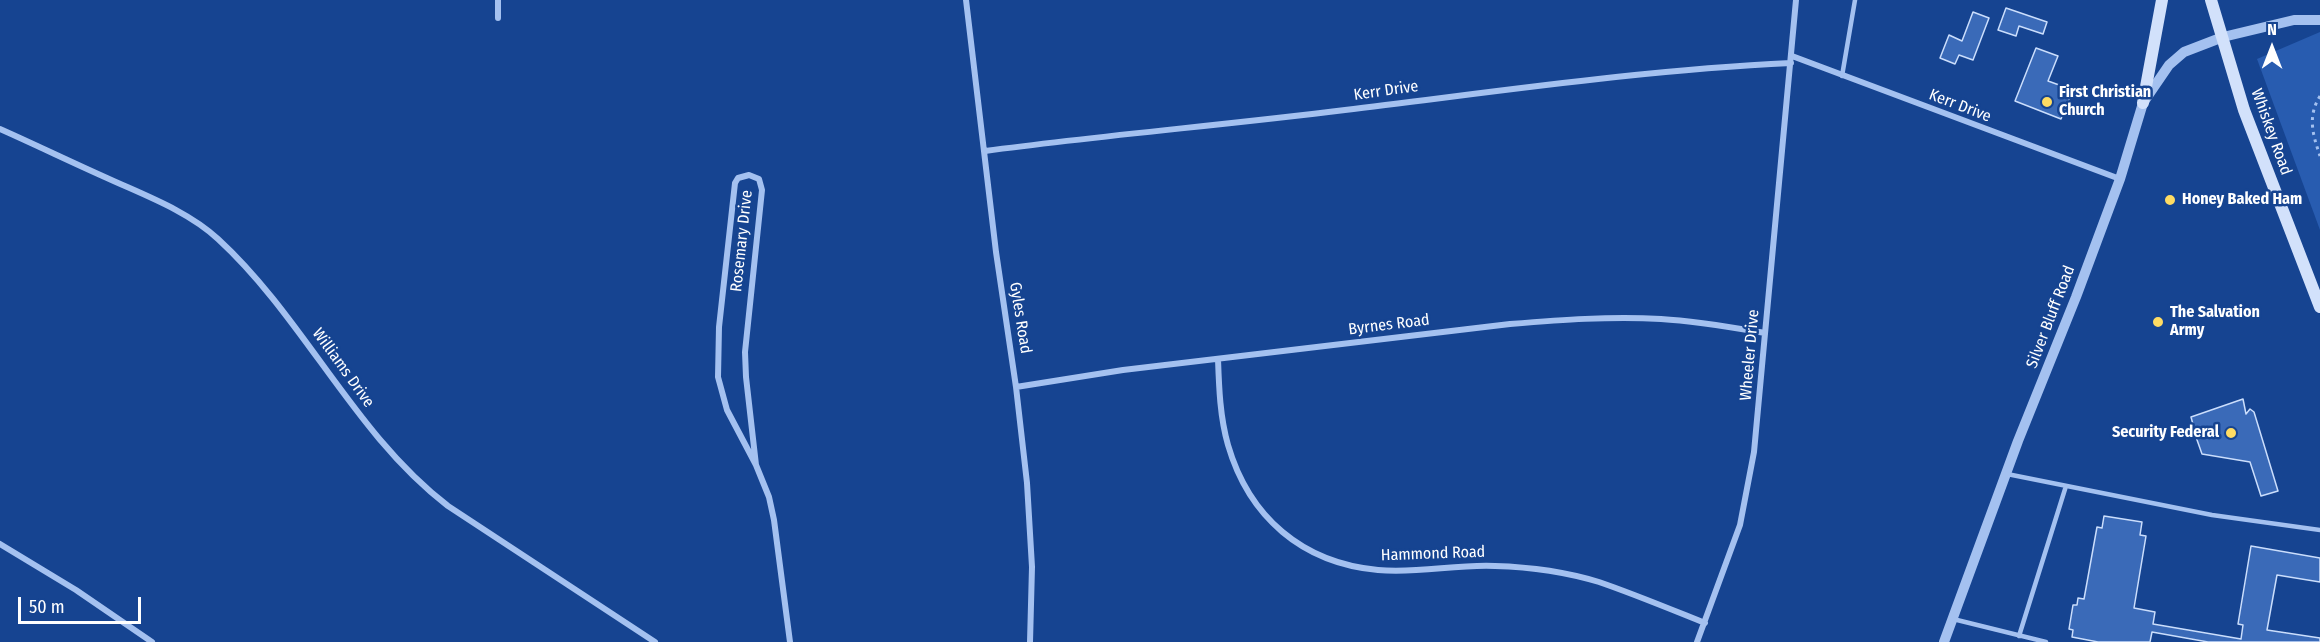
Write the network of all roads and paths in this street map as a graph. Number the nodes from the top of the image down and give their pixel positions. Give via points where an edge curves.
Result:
1 (498, 0) edge
2 (966, 0) edge
3 (1796, 0) edge
4 (1855, 0) edge
5 (2162, 0) edge
6 (2211, 0) edge
7 (498, 18) dead end
8 (2320, 20) edge
9 (2223, 37) junction
10 (1792, 56) junction
11 (1791, 63) junction
12 (1842, 76) junction
13 (2320, 96) edge
14 (2143, 104) junction
15 (0, 129) edge
16 (985, 152) junction
17 (2320, 156) edge
18 (2120, 179) junction
19 (2320, 307) edge
20 (1765, 333) junction
21 (1218, 359) junction
22 (1016, 387) junction
23 (756, 465) junction
24 (2006, 473) junction
25 (2066, 486) junction
26 (2320, 530) edge
27 (0, 544) edge
28 (1953, 620) junction
29 (1705, 623) junction
30 (2019, 636) junction
31 (152, 642) edge
32 (655, 642) edge
33 (790, 642) edge
34 (1030, 642) edge
35 (1697, 642) edge
36 (1944, 642) edge
37 (2046, 642) edge

1 - 7 street
2 - 16 street, Gyles Road
3 - 10 street
4 - 12 lane
5 - 14 main road
6 - 9 main road, Whiskey Road
8 - 9 street, Silver Bluff Road via 2294,20
9 - 14 street, Silver Bluff Road via 2176,58
9 - 19 main road, Whiskey Road via 2244,110
10 - 11 street, Wheeler Drive
10 - 12 street, Kerr Drive
11 - 16 street, Kerr Drive via 1495,90
11 - 20 street, Wheeler Drive
12 - 18 street, Kerr Drive
13 - 17 path via 2311,118
14 - 18 street, Silver Bluff Road
15 - 32 street, Williams Drive via 164,205 217,238 258,280 385,448 425,489
16 - 22 street, Gyles Road
18 - 24 street, Silver Bluff Road
20 - 21 street, Byrnes Road via 1661,319 1571,319
20 - 29 street, Wheeler Drive via 1754,453 1740,525
21 - 22 street, Byrnes Road
21 - 29 street, Hammond Road via 1222,420 1245,488 1283,533 1318,556 1356,567 1400,572 1495,566 1564,574 1598,582
22 - 34 street, Gyles Road via 1032,567
23 - 23 street, Rosemary Drive via 745,352 762,190 759,180 749,175 735,183 717,354 721,394
23 - 33 street via 774,519
24 - 25 lane
24 - 28 street, Silver Bluff Road
25 - 26 lane via 2212,515
25 - 30 lane
27 - 31 street
28 - 30 lane
28 - 36 street, Silver Bluff Road
29 - 35 street, Wheeler Drive
30 - 37 lane

